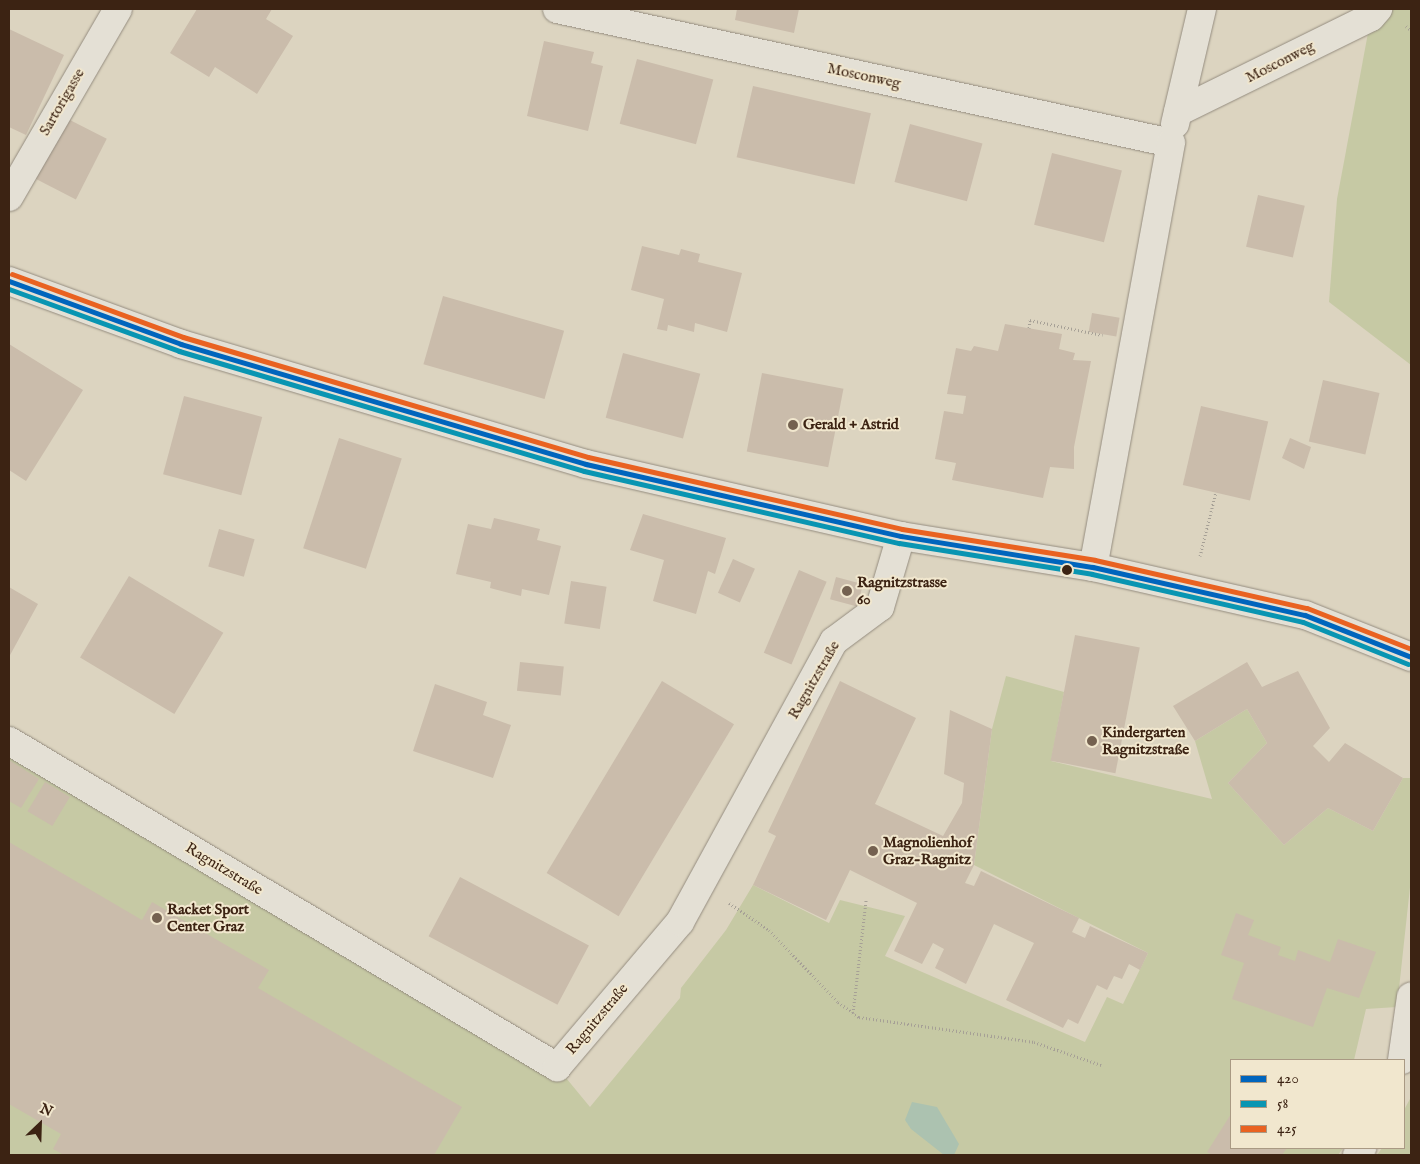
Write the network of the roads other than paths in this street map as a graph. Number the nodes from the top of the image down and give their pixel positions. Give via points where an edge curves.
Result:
1 (118, 9) edge
2 (556, 9) edge
3 (1202, 9) edge
4 (1378, 9) edge
5 (1178, 112) junction
6 (1171, 143) junction
7 (9, 197) edge
8 (9, 281) edge
9 (902, 536) junction
10 (1093, 567) junction
11 (1411, 657) edge
12 (9, 741) edge
13 (1411, 998) edge
14 (1402, 1059) edge

1 - 7 street, Sartorigasse
2 - 6 street, Mosconweg
3 - 5 street
4 - 5 street, Mosconweg via 1371,17
5 - 6 street
6 - 10 street
8 - 9 street via 181,344 586,464
9 - 10 street
9 - 12 street, Ragnitzstraße via 880,606 834,640 680,922 557,1067
10 - 11 street via 1305,615
13 - 14 street

